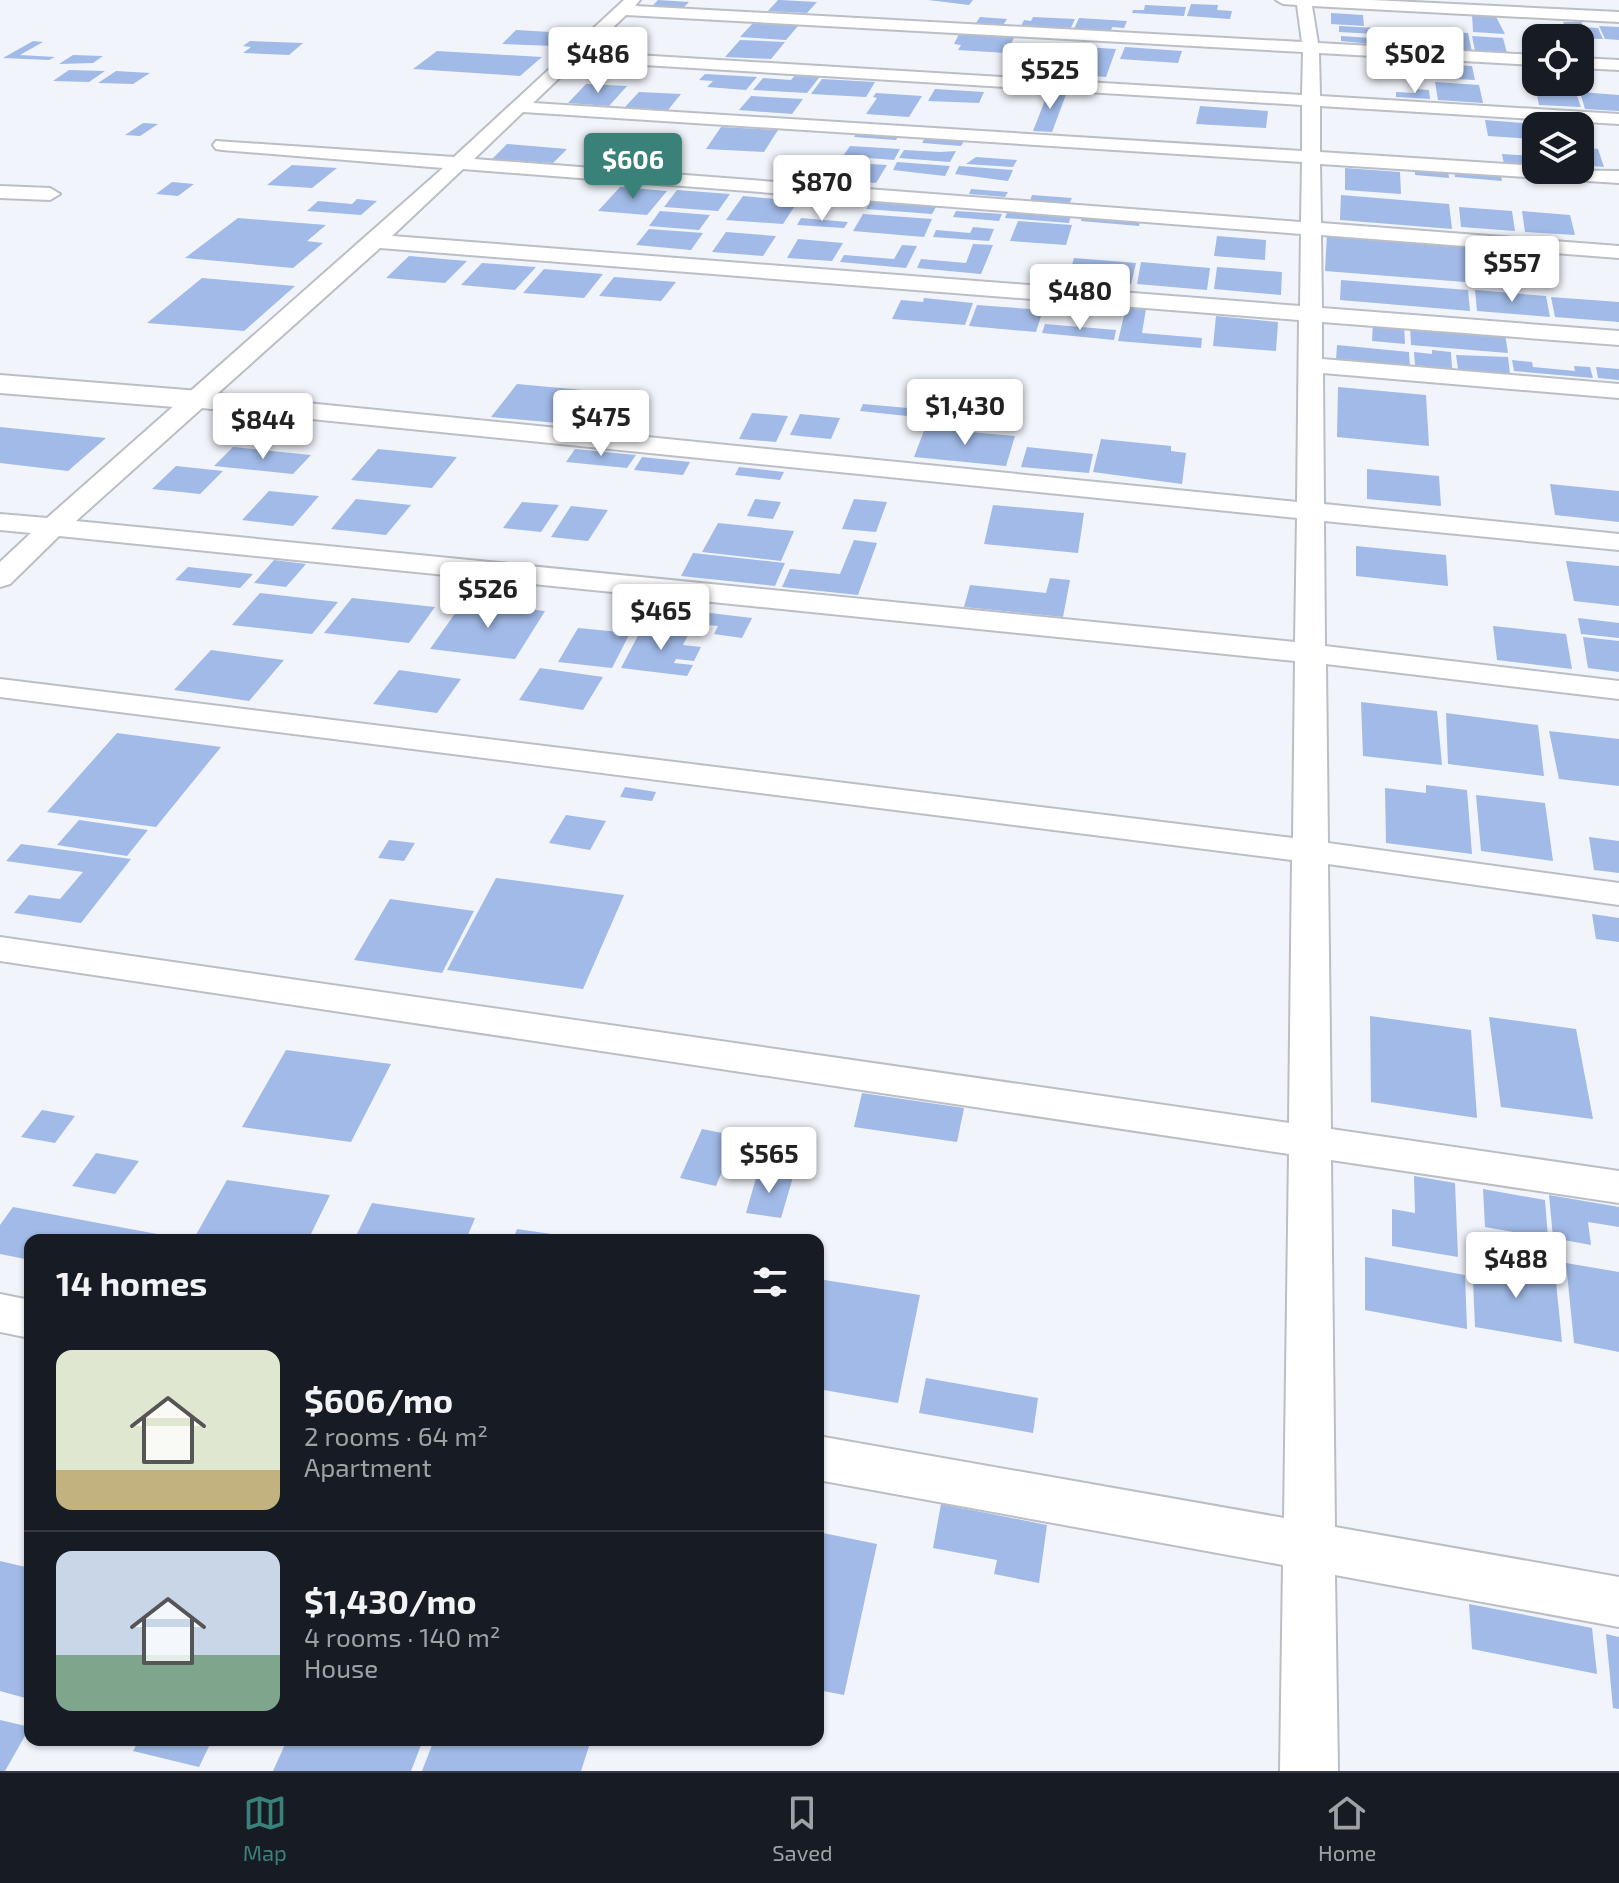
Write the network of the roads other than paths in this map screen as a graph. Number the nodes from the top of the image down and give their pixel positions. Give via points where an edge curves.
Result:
1 (1297, 0) edge
2 (628, 5) edge
3 (1619, 17) edge
4 (1311, 48) junction
5 (573, 56) junction
6 (1522, 59) edge
7 (1594, 64) edge
8 (1619, 65) edge
9 (1310, 100) junction
10 (519, 107) junction
11 (1619, 119) edge
12 (222, 145) dead end
13 (1310, 158) junction
14 (458, 164) junction
15 (1619, 177) edge
16 (0, 192) edge
17 (50, 194) dead end
18 (1309, 229) junction
19 (375, 241) junction
20 (1619, 252) edge
21 (1309, 314) junction
22 (1619, 338) edge
23 (1309, 365) junction
24 (0, 384) edge
25 (1619, 391) edge
26 (199, 400) junction
27 (1308, 511) junction
28 (0, 522) edge
29 (52, 528) junction
30 (1619, 542) edge
31 (0, 578) edge
32 (1309, 653) junction
33 (0, 688) edge
34 (1619, 690) edge
35 (1310, 851) junction
36 (1619, 894) edge
37 (0, 949) edge
38 (1308, 1141) junction
39 (1619, 1187) edge
40 (0, 1313) edge
41 (24, 1318) edge
42 (824, 1459) edge
43 (1311, 1545) junction
44 (1619, 1602) edge
45 (1309, 1771) edge

1 - 3 street
1 - 4 street
2 - 4 street
2 - 5 street
4 - 6 street
4 - 9 street
5 - 9 street
5 - 10 street
7 - 8 street
9 - 11 street
9 - 13 street
10 - 13 street
10 - 14 street
12 - 14 street
13 - 15 street
13 - 18 street
14 - 18 street
14 - 19 street
16 - 17 street
18 - 20 street
18 - 21 street
19 - 21 street
19 - 26 street
21 - 22 street
21 - 23 street
23 - 25 street
23 - 27 street
24 - 26 street
26 - 27 street
26 - 29 street
27 - 30 street
27 - 32 street
28 - 29 street
29 - 31 street
29 - 32 street
32 - 34 street
32 - 35 street
33 - 35 street
35 - 36 street
35 - 38 street
37 - 38 street
38 - 39 street
38 - 43 street
40 - 41 street
42 - 43 street
43 - 44 street
43 - 45 street

